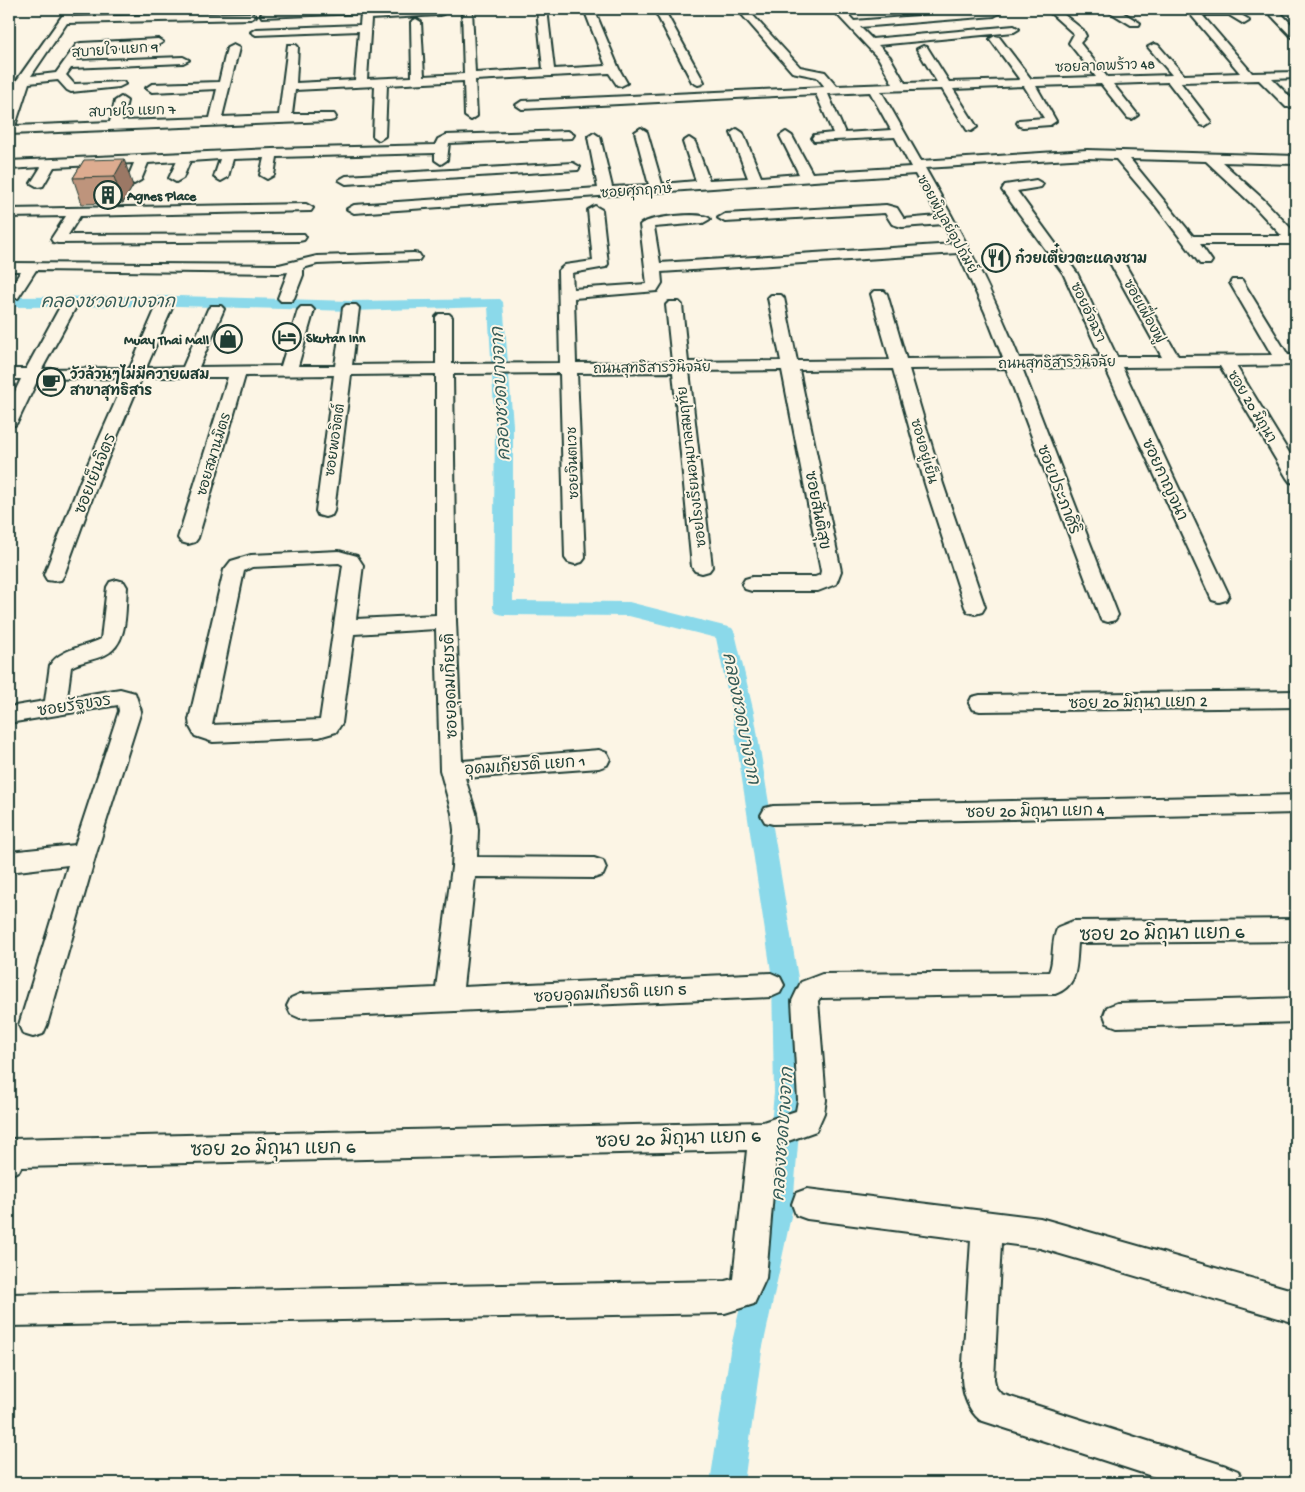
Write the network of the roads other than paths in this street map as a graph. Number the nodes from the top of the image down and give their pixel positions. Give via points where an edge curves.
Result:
1 (72, 9) edge
2 (467, 9) edge
3 (542, 9) edge
4 (589, 9) edge
5 (684, 9) edge
6 (742, 9) edge
7 (837, 9) edge
8 (1051, 9) edge
9 (1110, 9) edge
10 (659, 10) edge
11 (1192, 10) edge
12 (992, 11) edge
13 (366, 12) edge
14 (439, 12) dead end
15 (266, 15) dead end
16 (252, 16) dead end
17 (1296, 18) edge
18 (65, 20) junction
19 (1244, 21) dead end
20 (416, 22) dead end
21 (1135, 23) dead end
22 (853, 24) junction
23 (364, 28) junction
24 (256, 32) dead end
25 (1295, 34) edge
26 (995, 39) dead end
27 (158, 42) dead end
28 (871, 42) junction
29 (292, 47) dead end
30 (1154, 47) dead end
31 (233, 48) dead end
32 (923, 49) dead end
33 (183, 60) dead end
34 (67, 66) junction
35 (613, 69) junction
36 (586, 70) junction
37 (549, 72) junction
38 (1255, 75) junction
39 (1296, 75) edge
40 (60, 76) junction
41 (468, 77) junction
42 (1175, 78) junction
43 (418, 79) junction
44 (1102, 80) junction
45 (22, 81) junction
46 (381, 81) junction
47 (9, 82) edge
48 (361, 82) junction
49 (698, 82) dead end
50 (622, 83) dead end
51 (119, 84) dead end
52 (1028, 84) junction
53 (224, 85) junction
54 (946, 85) junction
55 (290, 87) junction
56 (901, 87) junction
57 (152, 88) dead end
58 (874, 89) junction
59 (834, 91) junction
60 (821, 92) junction
61 (121, 101) dead end
62 (588, 102) junction
63 (1290, 104) dead end
64 (522, 105) dead end
65 (1132, 115) dead end
66 (330, 116) dead end
67 (471, 116) dead end
68 (285, 118) junction
69 (215, 121) junction
70 (1205, 122) dead end
71 (1023, 123) dead end
72 (114, 126) junction
73 (971, 127) dead end
74 (9, 129) edge
75 (641, 132) dead end
76 (737, 133) dead end
77 (899, 133) junction
78 (568, 134) dead end
79 (379, 136) dead end
80 (786, 136) dead end
81 (594, 137) dead end
82 (841, 137) junction
83 (818, 138) dead end
84 (689, 142) dead end
85 (441, 149) junction
86 (272, 153) junction
87 (1120, 154) junction
88 (228, 155) junction
89 (185, 157) junction
90 (1209, 157) junction
91 (144, 158) junction
92 (97, 160) junction
93 (1296, 160) edge
94 (50, 163) junction
95 (9, 165) edge
96 (573, 167) dead end
97 (917, 168) junction
98 (91, 174) edge
99 (267, 175) dead end
100 (222, 176) dead end
101 (176, 178) dead end
102 (808, 178) junction
103 (134, 180) dead end
104 (346, 180) dead end
105 (38, 182) dead end
106 (756, 182) junction
107 (1036, 184) dead end
108 (704, 186) junction
109 (657, 189) junction
110 (442, 190) junction
111 (606, 192) junction
112 (306, 208) dead end
113 (354, 209) dead end
114 (595, 210) dead end
115 (76, 212) junction
116 (9, 213) edge
117 (725, 218) dead end
118 (703, 219) dead end
119 (948, 220) junction
120 (299, 237) dead end
121 (1190, 240) junction
122 (1295, 240) edge
123 (963, 248) junction
124 (414, 257) dead end
125 (1205, 261) dead end
126 (1116, 262) dead end
127 (32, 266) junction
128 (296, 266) junction
129 (9, 267) edge
130 (652, 268) junction
131 (1237, 283) dead end
132 (567, 294) junction
133 (879, 294) dead end
134 (13, 295) dead end
135 (286, 298) dead end
136 (776, 298) dead end
137 (68, 305) dead end
138 (674, 305) dead end
139 (164, 308) dead end
140 (351, 308) dead end
141 (216, 309) dead end
142 (306, 310) dead end
143 (444, 317) dead end
144 (1225, 360) junction
145 (1290, 360) edge
146 (1173, 361) junction
147 (1112, 362) junction
148 (1012, 363) junction
149 (899, 364) junction
150 (790, 365) junction
151 (679, 366) junction
152 (569, 368) junction
153 (444, 369) junction
154 (344, 370) junction
155 (238, 371) junction
156 (288, 371) junction
157 (136, 372) junction
158 (189, 372) junction
159 (9, 374) edge
160 (32, 374) junction
161 (9, 421) edge
162 (1296, 478) edge
163 (324, 510) dead end
164 (188, 538) dead end
165 (575, 558) dead end
166 (702, 568) dead end
167 (54, 574) dead end
168 (752, 584) dead end
169 (116, 587) dead end
170 (1219, 595) dead end
171 (975, 607) dead end
172 (1108, 615) dead end
173 (446, 621) junction
174 (346, 627) junction
175 (1296, 699) edge
176 (980, 703) dead end
177 (55, 707) junction
178 (9, 715) edge
179 (599, 759) dead end
180 (451, 770) junction
181 (1296, 804) edge
182 (773, 815) dead end
183 (84, 854) junction
184 (9, 862) edge
185 (464, 867) junction
186 (594, 868) dead end
187 (1296, 930) edge
188 (771, 985) dead end
189 (448, 1000) junction
190 (300, 1006) dead end
191 (1296, 1010) edge
192 (1117, 1015) dead end
193 (34, 1025) dead end
194 (767, 1135) junction
195 (9, 1161) edge
196 (807, 1204) dead end
197 (987, 1226) junction
198 (1296, 1307) edge
199 (9, 1310) edge
200 (1226, 1483) edge

1 - 18 street
2 - 41 street
3 - 37 street
4 - 35 street
5 - 10 street
6 - 59 street via 796,70 821,74
7 - 22 street
8 - 44 street via 1079,32 1081,36 1074,43
9 - 21 street
10 - 49 street
11 - 19 street via 1231,12
11 - 38 street
12 - 22 street
12 - 28 street via 1017,32
13 - 14 street
13 - 15 street
13 - 23 street
16 - 18 street
17 - 25 street via 1276,15
18 - 45 street
20 - 43 street
22 - 28 street
23 - 24 street
23 - 48 street
26 - 52 street
27 - 34 street via 82,46
28 - 56 street
29 - 55 street
30 - 42 street
31 - 53 street
32 - 54 street
33 - 34 street, สบายใจ แยก 9
34 - 40 street, สบายใจ แยก 9
35 - 36 street
35 - 50 street
36 - 37 street
36 - 62 street
37 - 41 street
38 - 39 street, ซอยลาดพร้าว 48
38 - 42 street, ซอยลาดพร้าว 48
38 - 63 street
40 - 45 street, สบายใจ แยก 9
40 - 51 street via 71,88
41 - 43 street
41 - 67 street
42 - 44 street, ซอยลาดพร้าว 48
42 - 70 street
43 - 46 street
44 - 52 street, ซอยลาดพร้าว 48
44 - 65 street
45 - 47 street, สบายใจ แยก 9
45 - 74 street
46 - 48 street
46 - 79 street
48 - 55 street
52 - 54 street, ซอยลาดพร้าว 48
52 - 71 street via 1050,121
53 - 57 street
53 - 69 street
54 - 56 street, ซอยลาดพร้าว 48
54 - 73 street
55 - 68 street
56 - 58 street, ซอยลาดพร้าว 48
58 - 59 street, ซอยลาดพร้าว 48
58 - 77 street, ซอยพิบูลย์อุปถัมย์
59 - 60 street, ซอยลาดพร้าว 48
60 - 62 street, ซอยลาดพร้าว 48
60 - 82 street
61 - 72 street
62 - 64 street, ซอยลาดพร้าว 48
66 - 68 street, สบายใจ แยก 7
68 - 69 street, สบายใจ แยก 7
69 - 72 street, สบายใจ แยก 7
72 - 74 street, สบายใจ แยก 7
75 - 109 street
76 - 106 street
77 - 82 street
77 - 97 street, ซอยพิบูลย์อุปถัมย์
78 - 85 street via 453,138 444,140
80 - 102 street
81 - 111 street
82 - 83 street
84 - 108 street
85 - 86 street
85 - 110 street
86 - 88 street
86 - 99 street
87 - 90 street, ซอยศุภฤกษ์
87 - 97 street, ซอยศุภฤกษ์ via 1055,155
87 - 121 street
88 - 89 street
88 - 100 street
89 - 91 street
89 - 101 street
90 - 93 street, ซอยศุภฤกษ์
90 - 122 street
91 - 92 street
91 - 103 street
92 - 94 street
92 - 98 street
94 - 95 street
94 - 105 street
96 - 110 street
97 - 102 street, ซอยศุภฤกษ์
97 - 119 street, ซอยพิบูลย์อุปถัมย์
102 - 106 street, ซอยศุภฤกษ์
104 - 110 street
106 - 108 street, ซอยศุภฤกษ์
107 - 147 street, ซอยอัจฉรา via 1010,188 1010,193 1070,273
108 - 109 street, ซอยศุภฤกษ์
109 - 111 street, ซอยศุภฤกษ์
110 - 111 street, ซอยศุภฤกษ์
110 - 113 street, ซอยศุภฤกษ์
112 - 115 street
114 - 132 street, ซอยจินตเวช via 601,264 567,269
115 - 116 street
115 - 120 street via 58,239
117 - 119 street via 886,209 902,223
118 - 130 street via 647,225
119 - 123 street, ซอยพิบูลย์อุปถัมย์
121 - 122 street
121 - 125 street
123 - 130 street
123 - 148 street, ซอยพิบูลย์อุปถัมย์
124 - 128 street via 317,260
126 - 146 street, ซอยเฟื่องฟู
127 - 128 street via 279,269
127 - 129 street
127 - 134 street
128 - 135 street via 296,275
130 - 132 street via 655,283 652,288
131 - 145 street
132 - 152 street, ซอยจินตเวช
133 - 149 street, ซอยอยู่เย็น
136 - 150 street
137 - 160 street
138 - 151 street, ซอยโรงเรียนอนุบาลสมฤทัย
139 - 157 street, ซอยเย็นจิตร
140 - 154 street, ซอยพอจิตต์
141 - 158 street
142 - 156 street
143 - 153 street, ซอยอุดมเกียรติ
144 - 145 street, ถนนสุทธิสารวินิจฉัย
144 - 146 street, ถนนสุทธิสารวินิจฉัย
144 - 162 street, ซอย 20 มิถุนา
146 - 147 street, ถนนสุทธิสารวินิจฉัย
147 - 148 street, ถนนสุทธิสารวินิจฉัย
147 - 170 street, ซอยกาญจนา
148 - 149 street, ถนนสุทธิสารวินิจฉัย
148 - 172 street, ซอยประภาศิริ
149 - 150 street, ถนนสุทธิสารวินิจฉัย
149 - 171 street, ซอยอยู่เย็น
150 - 151 street, ถนนสุทธิสารวินิจฉัย
150 - 168 street, ซอยสันติสุข via 831,571 828,579 818,584
151 - 152 street, ถนนสุทธิสารวินิจฉัย
151 - 166 street, ซอยโรงเรียนอนุบาลสมฤทัย
152 - 153 street, ถนนสุทธิสารวินิจฉัย
152 - 165 street, ซอยจินตเวช
153 - 154 street, ถนนสุทธิสารวินิจฉัย
153 - 173 street, ซอยอุดมเกียรติ
154 - 156 street, ถนนสุทธิสารวินิจฉัย
154 - 163 street, ซอยพอจิตต์
155 - 156 street, ถนนสุทธิสารวินิจฉัย
155 - 158 street, ถนนสุทธิสารวินิจฉัย
155 - 164 street, ซอยสมานมิตร
157 - 158 street, ถนนสุทธิสารวินิจฉัย
157 - 160 street, ถนนสุทธิสารวินิจฉัย
157 - 167 street, ซอยเย็นจิตร
159 - 160 street, ถนนสุทธิสารวินิจฉัย
160 - 161 street
169 - 177 street via 111,640 104,647 61,665
173 - 174 street
173 - 180 street, ซอยอุดมเกียรติ
174 - 174 street via 328,726 213,734 200,728 234,570 238,565 250,561 329,557 350,560 353,566
175 - 176 street, ซอย 20 มิถุนา แยก 2
177 - 178 street, ซอยรัฐขจร
177 - 183 street, ซอยรัฐขจร via 120,697 126,699 130,711
179 - 180 street, อุดมเกียรติ แยก 1
180 - 185 street, ซอยอุดมเกียรติ via 464,813
181 - 182 street, ซอย 20 มิถุนา แยก 4
183 - 184 street
183 - 193 street
185 - 186 street
185 - 189 street, ซอยอุดมเกียรติ
187 - 194 street, ซอย 20 มิถุนา แยก 6 via 1081,931 1067,934 1065,965 1062,977 1055,983 812,988 807,992 805,1001 812,1100 810,1113 806,1121
188 - 189 street, ซอยอุดมเกียรติ แยก 5
189 - 190 street, ซอยอุดมเกียรติ แยก 5
191 - 192 street
194 - 195 street, ซอย 20 มิถุนา แยก 6 via 11,1153
194 - 199 street via 750,1278 743,1293 725,1297
196 - 197 street
197 - 198 street via 1047,1235
197 - 200 street via 978,1379 983,1402 992,1408

